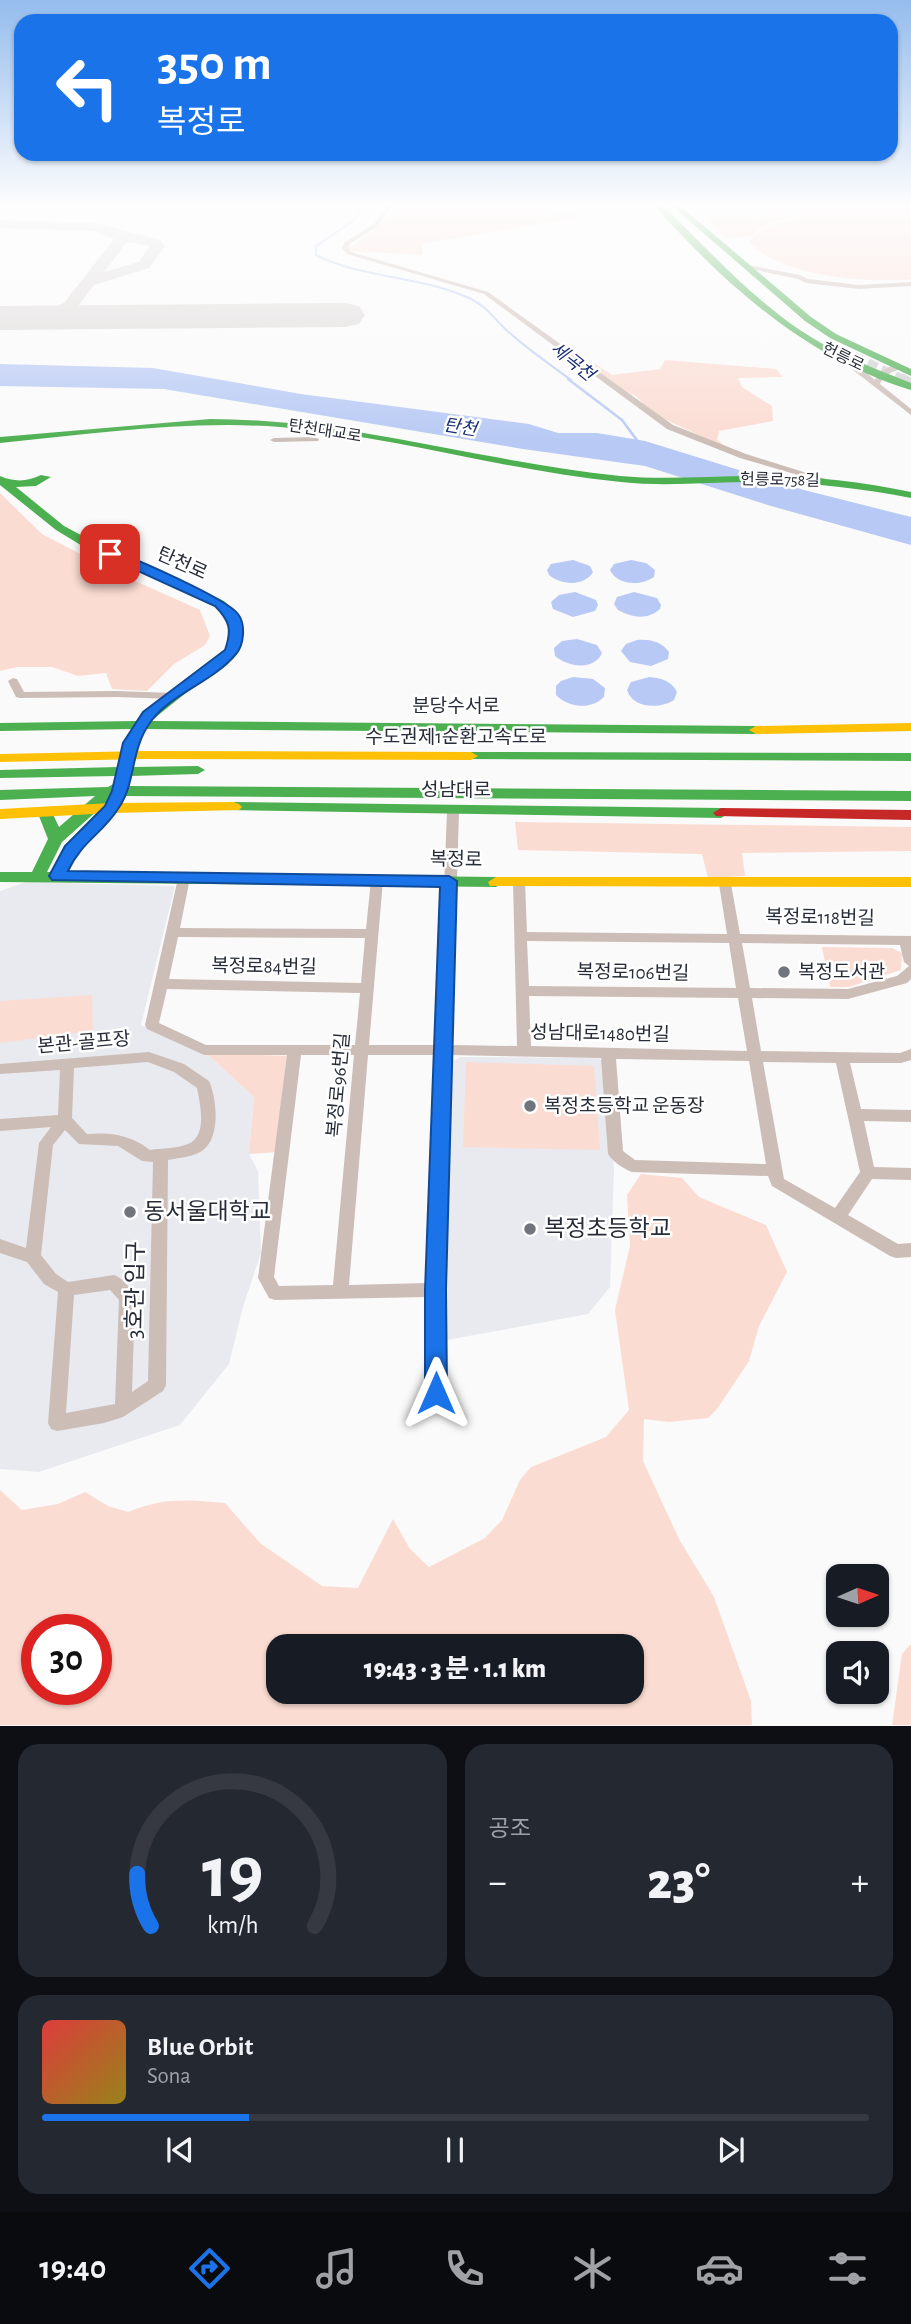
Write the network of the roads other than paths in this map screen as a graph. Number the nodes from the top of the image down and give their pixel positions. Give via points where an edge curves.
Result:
1 (457, 285) edge
2 (759, 285) edge
3 (768, 285) edge
4 (838, 285) edge
5 (895, 285) edge
6 (904, 370) tunnel mouth
7 (880, 372) junction
8 (911, 387) tunnel mouth
9 (911, 413) edge
10 (315, 439) dead end
11 (0, 440) edge
12 (274, 440) dead end
13 (45, 477) dead end
14 (647, 480) joint
15 (825, 480) dead end
16 (4, 481) edge
17 (911, 495) edge
18 (13, 681) dead end
19 (173, 696) junction
20 (0, 727) edge
21 (911, 727) edge
22 (0, 738) edge
23 (911, 738) edge
24 (911, 757) edge
25 (0, 758) edge
26 (144, 762) junction
27 (107, 763) junction
28 (911, 772) edge
29 (0, 774) edge
30 (116, 789) junction
31 (0, 795) edge
32 (911, 796) edge
33 (112, 808) junction
34 (87, 809) junction
35 (45, 811) junction
36 (453, 811) junction
37 (0, 814) edge
38 (911, 815) edge
39 (56, 839) junction
40 (57, 876) junction
41 (0, 877) edge
42 (37, 877) junction
43 (184, 878) junction
44 (377, 880) junction
45 (449, 881) junction
46 (519, 882) junction
47 (911, 882) edge
48 (725, 884) junction
49 (171, 932) junction
50 (371, 934) junction
51 (520, 936) junction
52 (734, 938) junction
53 (908, 941) edge
54 (911, 962) edge
55 (911, 970) edge
56 (161, 984) junction
57 (366, 988) junction
58 (521, 991) junction
59 (745, 993) junction
60 (443, 1050) junction
61 (295, 1051) junction
62 (361, 1051) junction
63 (524, 1052) junction
64 (608, 1053) junction
65 (911, 1054) edge
66 (756, 1056) junction
67 (842, 1058) junction
68 (67, 1065) junction
69 (0, 1069) edge
70 (855, 1115) junction
71 (911, 1116) edge
72 (65, 1120) junction
73 (0, 1125) edge
74 (161, 1154) junction
75 (775, 1170) junction
76 (868, 1173) junction
77 (911, 1174) edge
78 (837, 1218) junction
79 (0, 1247) edge
80 (911, 1250) edge
81 (33, 1257) junction
82 (266, 1278) joint
83 (66, 1289) junction
84 (436, 1290) junction
85 (340, 1292) junction
86 (436, 1393) dead end
87 (123, 1409) junction

1 - 15 street via 486,293 670,427 743,456
2 - 7 main road via 837,351 880,363
3 - 7 main road, 헌릉로
4 - 5 street
6 - 7 main road, 헌릉로
7 - 8 main road, 헌릉로
7 - 9 street
10 - 12 street
11 - 14 main road, 탄천대교로 via 257,422 316,428 556,471
13 - 16 main road via 32,484
14 - 17 main road, 헌릉로758길 via 789,479
16 - 19 main road, 탄천로 via 60,528 220,604 234,617 237,634 231,651
18 - 19 street via 20,695
19 - 30 main road, 탄천로 via 148,715 131,743
20 - 21 main road, 분당수서로
22 - 23 main road, 분당수서로
24 - 26 main road, 수도권제1순환고속도로
25 - 27 main road, 수도권제1순환고속도로
26 - 27 main road, 수도권제1순환고속도로
26 - 28 main road, 수도권제1순환고속도로
27 - 29 main road, 수도권제1순환고속도로
30 - 31 main road, 성남대로
30 - 32 main road, 성남대로
30 - 33 main road, 탄천로
30 - 34 main road
33 - 34 main road, 성남대로
33 - 36 main road, 성남대로
33 - 40 main road, 탄천로 via 70,850
34 - 35 main road, 성남대로
34 - 39 main road
35 - 37 main road, 성남대로
35 - 39 main road
36 - 38 main road, 성남대로
36 - 45 street
39 - 42 main road
40 - 42 main road, 복정로
40 - 43 main road, 복정로
41 - 42 main road, 복정로
43 - 44 main road, 복정로
43 - 49 street
44 - 45 main road, 복정로
44 - 50 street, 복정로96번길
45 - 46 main road, 복정로
45 - 60 street
46 - 48 main road, 복정로
46 - 51 street
47 - 48 main road, 복정로
48 - 52 street
49 - 50 street, 복정로84번길
49 - 56 street
50 - 57 street, 복정로96번길
51 - 52 street, 복정로106번길
51 - 58 street
52 - 53 street, 복정로118번길
52 - 59 street
53 - 54 street, 복정로118번길
55 - 59 street via 902,980 848,994
56 - 57 street, 복정로84번길
56 - 61 street via 152,1024 173,1035 204,1050
57 - 62 street, 복정로96번길
58 - 59 street, 복정로106번길
58 - 63 street
59 - 66 street
60 - 62 street
60 - 63 street, 성남대로1480번길
60 - 84 street
61 - 62 street
61 - 82 street
62 - 85 street, 복정로96번길
63 - 64 street, 성남대로1480번길
64 - 66 street, 성남대로1480번길
64 - 75 street via 616,1154 632,1166
65 - 67 street
66 - 67 street
66 - 75 street
67 - 70 street
68 - 69 street, 본관-골프장
68 - 72 street
68 - 74 street, 본관-골프장 via 149,1057 179,1068 204,1085 208,1105 205,1137 196,1147
70 - 71 street
70 - 76 street
72 - 73 street
72 - 74 street via 84,1140 111,1138 131,1143 147,1157
72 - 81 street via 46,1143
74 - 87 street, 3호관 입구 via 158,1385
75 - 78 street via 777,1182
76 - 77 street
76 - 78 street
78 - 80 street via 896,1251
79 - 81 street
81 - 83 street via 50,1279
82 - 85 street via 275,1293
83 - 87 street via 114,1282 127,1297
83 - 87 street via 57,1423
84 - 85 street
84 - 86 street

